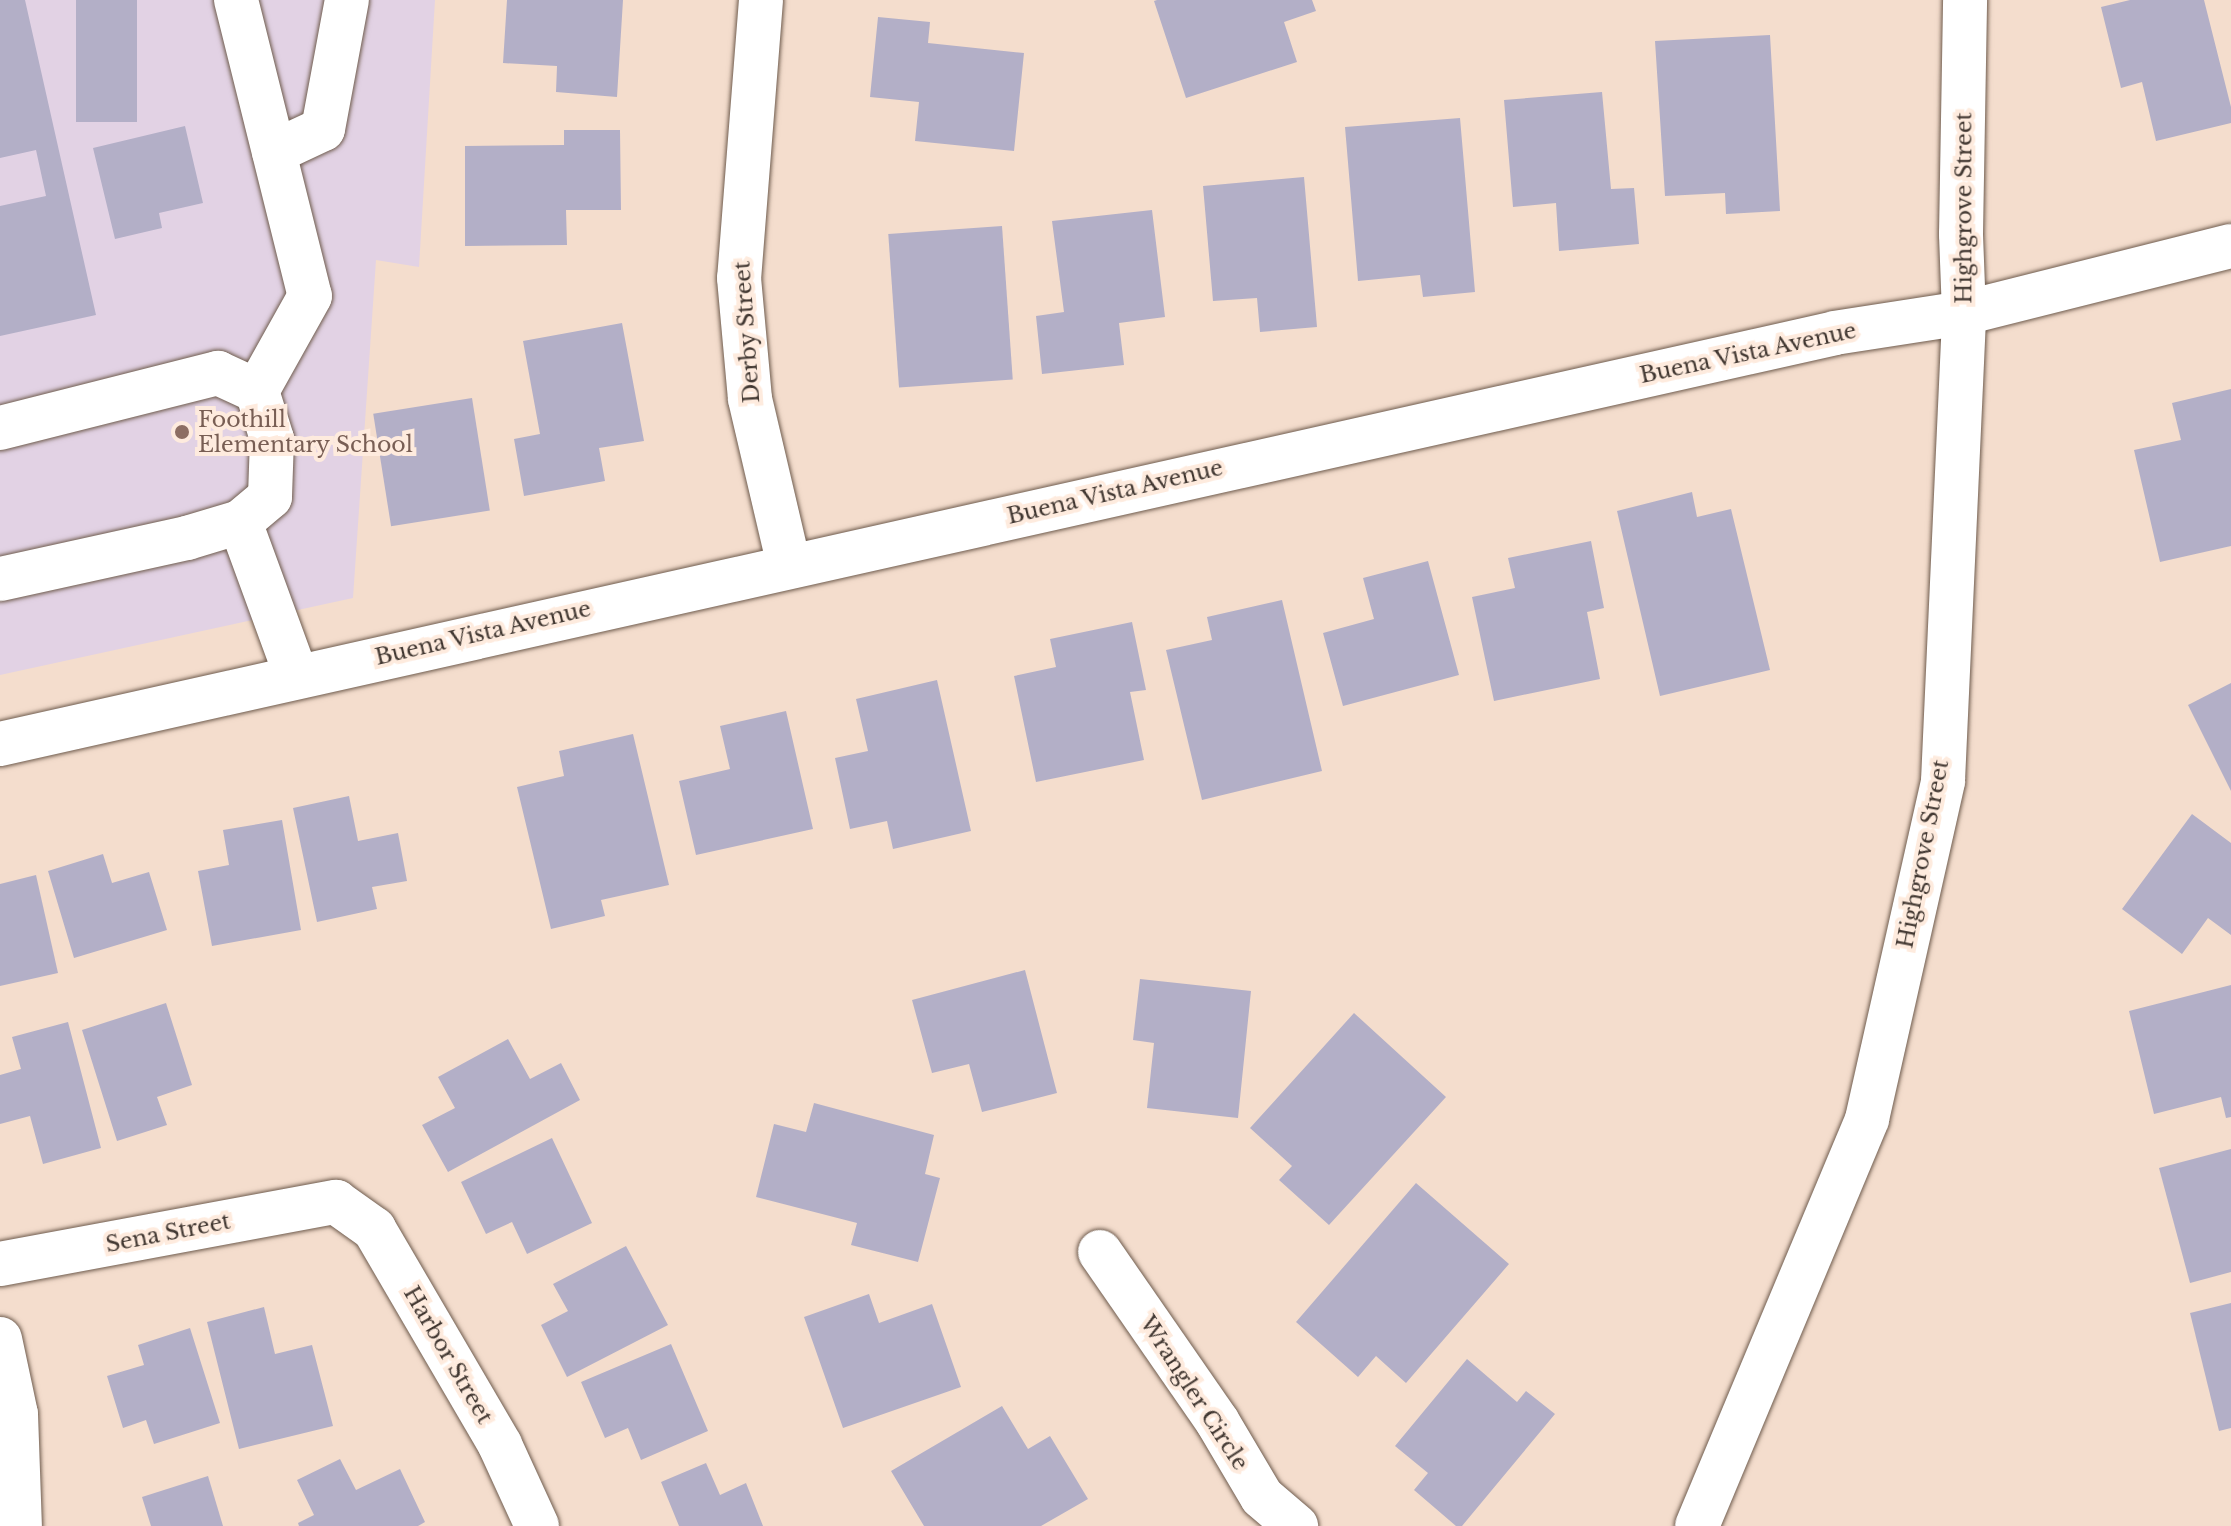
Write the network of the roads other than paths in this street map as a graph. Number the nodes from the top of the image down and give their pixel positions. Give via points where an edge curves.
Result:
1 (236, 0) edge
2 (347, 0) edge
3 (761, 0) edge
4 (1965, 0) edge
5 (274, 152) junction
6 (2231, 246) edge
7 (1964, 313) junction
8 (257, 391) junction
9 (0, 428) edge
10 (240, 522) junction
11 (789, 565) junction
12 (0, 579) edge
13 (296, 675) junction
14 (0, 744) edge
15 (336, 1202) joint
16 (1100, 1252) dead end
17 (0, 1264) edge
18 (0, 1339) edge
19 (20, 1526) edge
20 (537, 1526) edge
21 (1296, 1526) edge
22 (1697, 1526) edge

1 - 5 street
2 - 5 street via 323,129
3 - 11 street, Derby Street via 739,278 750,399
4 - 7 street, Highgrove Street
5 - 8 street via 310,296
6 - 7 street, Buena Vista Avenue
7 - 11 street, Buena Vista Avenue via 1835,333
7 - 22 street, Highgrove Street via 1943,781 1867,1119
8 - 9 street via 218,373
8 - 10 street via 272,439 270,497
10 - 12 street
10 - 13 street
11 - 13 street, Buena Vista Avenue
13 - 14 street, Buena Vista Avenue
15 - 17 street, Sena Street
15 - 20 street, Harbor Street via 374,1229 500,1445
16 - 21 street, Wrangler Circle via 1217,1421 1262,1497
18 - 19 street via 16,1414

